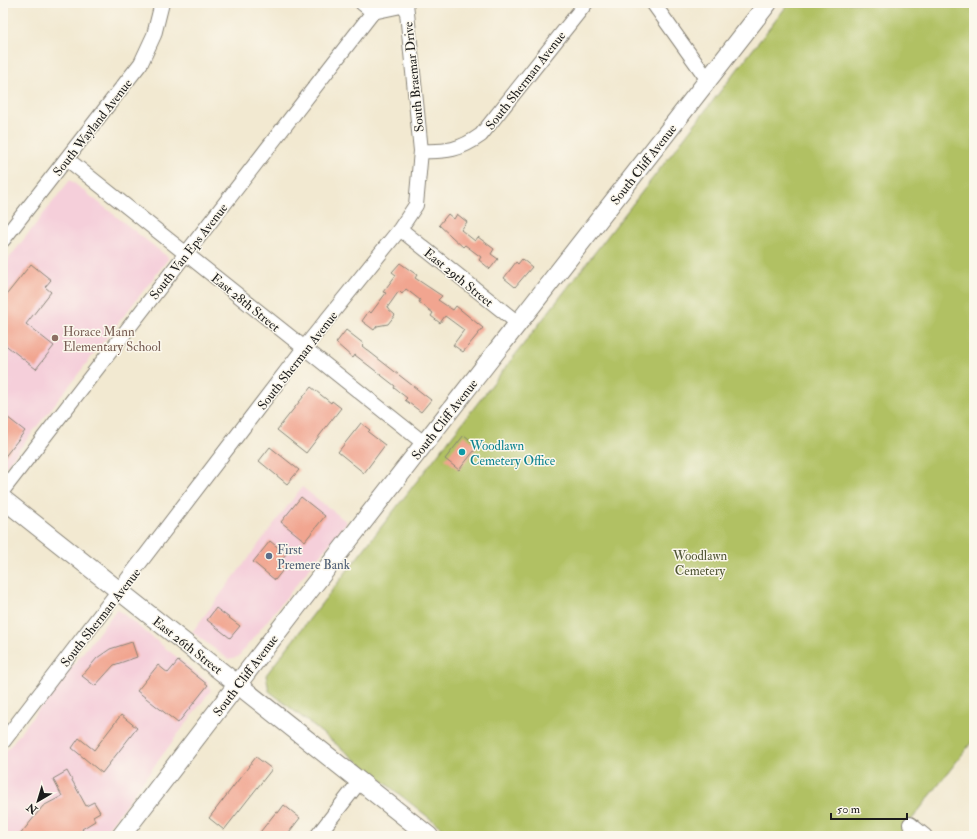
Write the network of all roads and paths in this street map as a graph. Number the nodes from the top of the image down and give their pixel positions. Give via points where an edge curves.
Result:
1 (162, 3) edge
2 (586, 3) edge
3 (653, 3) edge
4 (768, 3) edge
5 (406, 4) edge
6 (367, 7) edge
7 (708, 80) junction
8 (421, 151) junction
9 (67, 159) junction
10 (400, 229) junction
11 (3, 240) edge
12 (186, 254) junction
13 (519, 324) junction
14 (304, 348) junction
15 (425, 444) junction
16 (3, 490) edge
17 (3, 499) edge
18 (119, 592) junction
19 (238, 684) junction
20 (3, 742) edge
21 (360, 782) junction
22 (910, 824) dead end
23 (121, 836) edge
24 (317, 836) edge
25 (429, 836) edge
26 (925, 836) edge

1 - 9 street, South Wayland Avenue via 154,35 141,63
2 - 8 street, South Sherman Avenue via 481,135 455,150
3 - 7 street
4 - 7 main road, South Cliff Avenue
5 - 6 street
5 - 8 street, South Braemar Drive
6 - 12 street, South Van Eps Avenue
7 - 13 main road, South Cliff Avenue
8 - 10 street, South Sherman Avenue via 416,205
9 - 11 street, South Wayland Avenue
9 - 12 street, East 28th Street
10 - 13 street, East 29th Street
10 - 14 street, South Sherman Avenue
12 - 14 street, East 28th Street
12 - 16 street, South Van Eps Avenue
13 - 15 main road, South Cliff Avenue
14 - 15 street, East 28th Street
14 - 18 street, South Sherman Avenue
15 - 19 main road, South Cliff Avenue
17 - 18 main road, East 26th Street
18 - 19 main road, East 26th Street
18 - 20 street, South Sherman Avenue
19 - 21 main road, East 26th Street
19 - 23 main road, South Cliff Avenue
21 - 24 street
21 - 25 main road, East 26th Street
22 - 26 street

